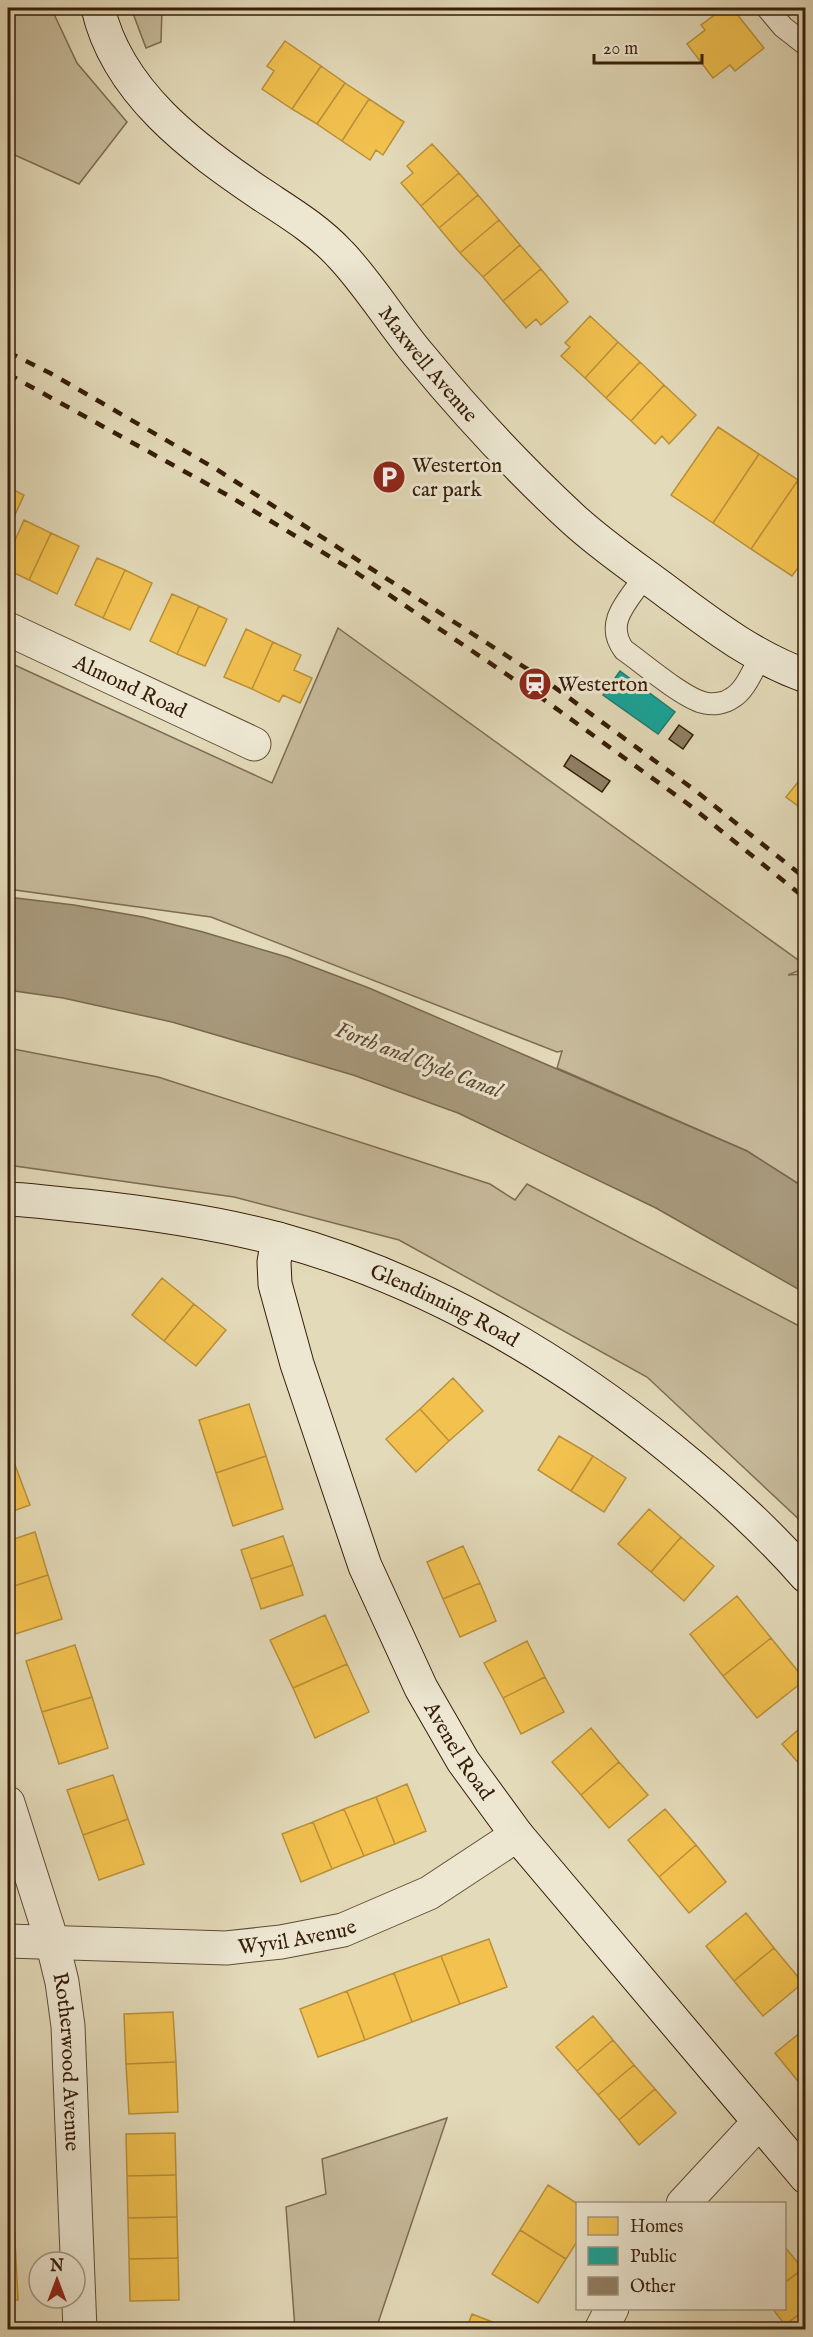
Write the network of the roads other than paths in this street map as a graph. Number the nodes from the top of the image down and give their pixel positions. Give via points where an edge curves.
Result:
1 (98, 8) edge
2 (767, 8) edge
3 (806, 45) edge
4 (645, 576) junction
5 (8, 629) edge
6 (761, 656) junction
7 (806, 676) edge
8 (254, 744) dead end
9 (8, 1199) edge
10 (278, 1239) junction
11 (806, 1576) edge
12 (8, 1803) edge
13 (517, 1835) junction
14 (8, 1941) edge
15 (51, 1941) junction
16 (759, 2122) junction
17 (806, 2177) edge
18 (685, 2202) edge
19 (611, 2310) edge
20 (80, 2330) edge
21 (601, 2330) edge

1 - 4 street, Maxwell Avenue via 115,53 159,113 192,145 340,253 459,402 574,520
2 - 3 lane
4 - 6 street, Maxwell Avenue via 717,630
4 - 6 lane via 616,619 615,633 624,650 689,696 717,704 733,698
5 - 8 street, Almond Road
6 - 7 street, Maxwell Avenue
9 - 10 street, Glendinning Road via 186,1220
10 - 11 street, Glendinning Road via 435,1298 546,1358 638,1422 717,1486
10 - 13 street, Avenel Road via 275,1284 297,1364 364,1566 421,1688 463,1761
12 - 15 street, Rotherwood Avenue
13 - 15 street, Wyvil Avenue via 429,1893 343,1930 226,1948
13 - 16 street, Avenel Road
14 - 15 street, Wyvil Avenue
15 - 20 street, Rotherwood Avenue via 68,2026
16 - 17 street, Avenel Road
16 - 18 street
19 - 21 street

